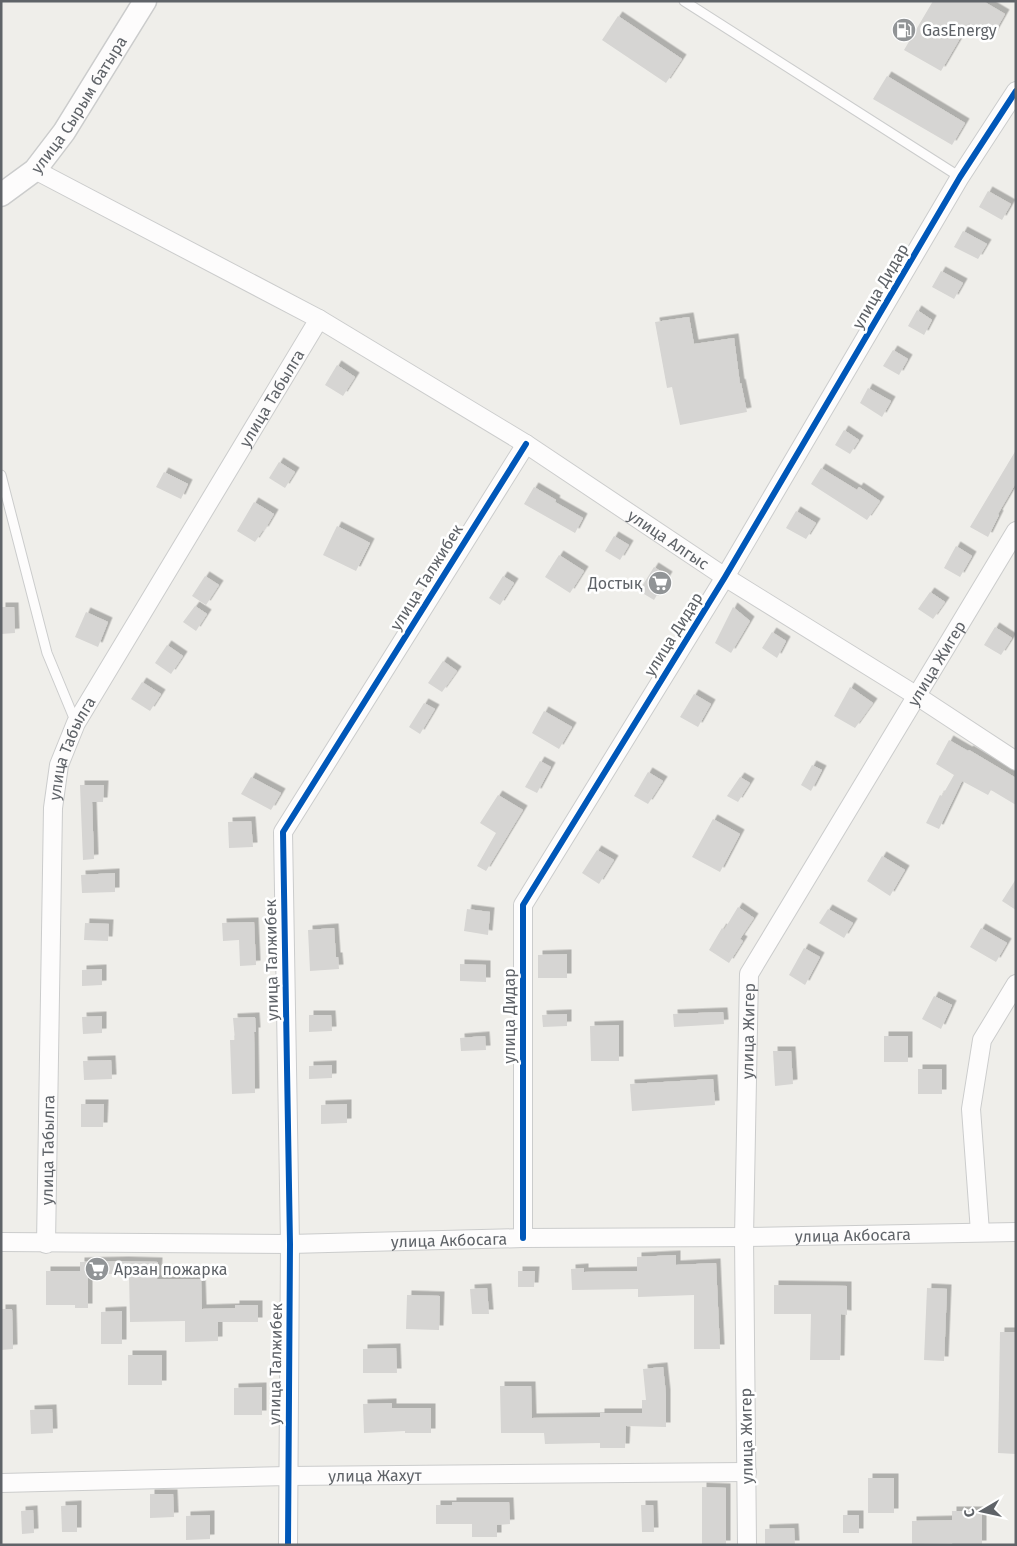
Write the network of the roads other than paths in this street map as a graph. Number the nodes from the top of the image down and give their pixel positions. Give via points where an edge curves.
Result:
1 (144, 1) edge
2 (684, 1) edge
3 (1016, 91) edge
4 (35, 170) junction
5 (960, 177) junction
6 (1, 195) edge
7 (319, 319) junction
8 (526, 444) junction
9 (1, 475) edge
10 (1016, 531) edge
11 (725, 577) junction
12 (917, 696) junction
13 (76, 723) junction
14 (1016, 761) edge
15 (1016, 984) edge
16 (980, 1232) junction
17 (1016, 1232) edge
18 (523, 1238) junction
19 (744, 1238) junction
20 (1, 1242) edge
21 (46, 1244) junction
22 (290, 1244) junction
23 (747, 1472) junction
24 (288, 1476) junction
25 (1, 1483) edge
26 (288, 1545) edge
27 (747, 1545) edge

1 - 4 street, улица Сырым батыра via 64,132
2 - 5 lane
3 - 5 street, улица Дидар
4 - 6 street, улица Сырым батыра
4 - 7 street, улица Алгыс
5 - 11 street, улица Дидар
7 - 8 street, улица Алгыс
7 - 13 street, улица Табылга
8 - 11 street, улица Алгыс
8 - 22 street, улица Талжибек via 283,832
9 - 13 lane via 47,653
10 - 12 street, улица Жигер
11 - 12 street, улица Алгыс
11 - 18 street, улица Дидар via 523,905
12 - 14 street, улица Алгыс
12 - 19 street, улица Жигер via 749,974
13 - 21 street, улица Табылга via 59,766 53,808
15 - 16 street via 982,1040 971,1109
16 - 17 street, улица Акбосага
16 - 19 street, улица Акбосага
18 - 19 street, улица Акбосага
18 - 22 street, улица Акбосага
19 - 23 street, улица Жигер
20 - 21 street, улица Акбосага
21 - 22 street, улица Акбосага
22 - 24 street, улица Талжибек
23 - 24 street, улица Жахут
23 - 27 street, улица Жигер
24 - 25 street, улица Жахут
24 - 26 street, улица Талжибек

